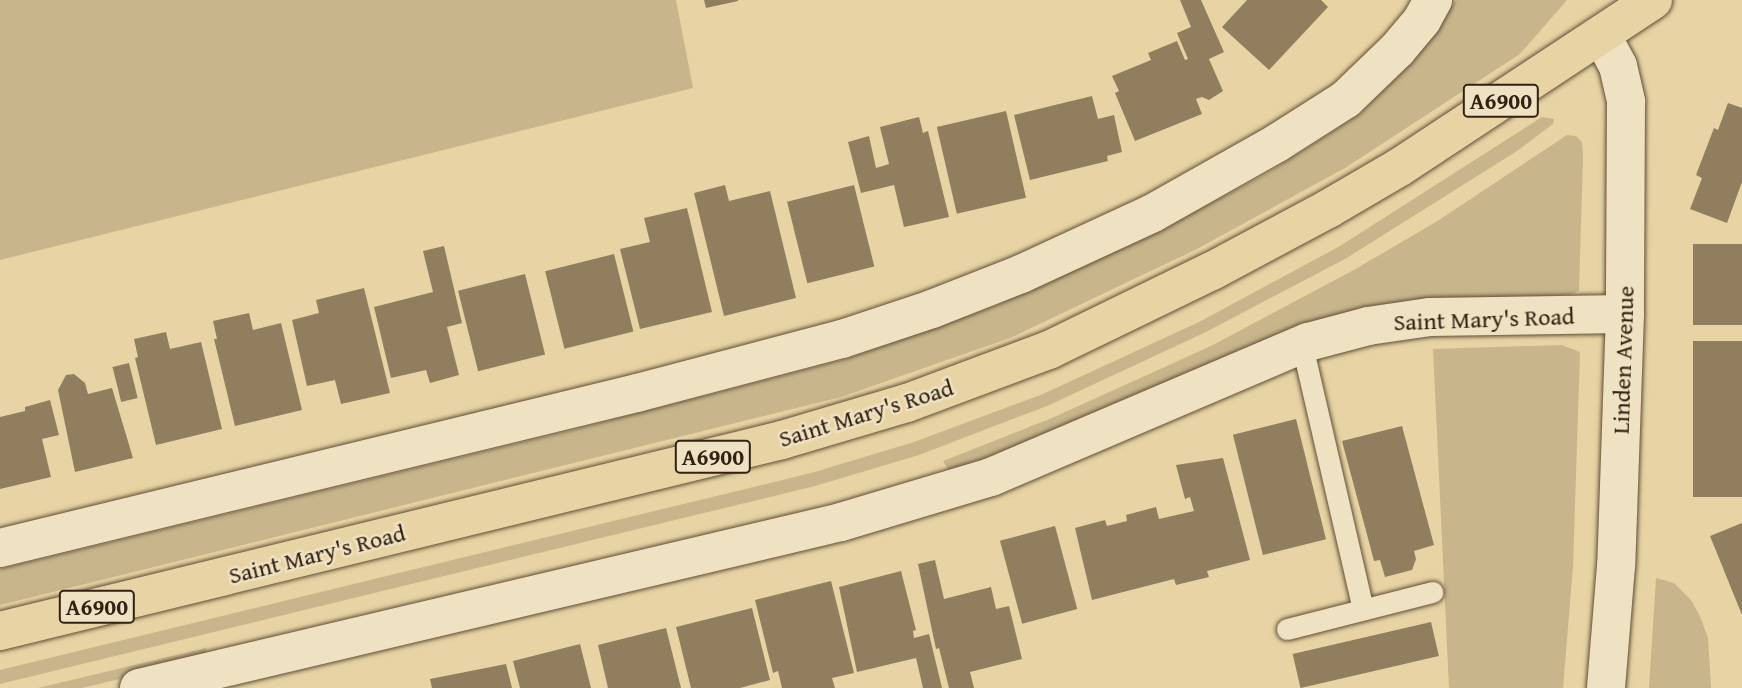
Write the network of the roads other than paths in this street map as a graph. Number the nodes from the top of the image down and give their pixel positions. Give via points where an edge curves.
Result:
1 (1433, 0) edge
2 (1646, 2) edge
3 (1602, 36) junction
4 (1625, 314) junction
5 (1301, 345) junction
6 (0, 548) edge
7 (1432, 592) dead end
8 (1363, 610) junction
9 (1287, 629) dead end
10 (0, 631) edge
11 (139, 688) edge
12 (1606, 688) edge

1 - 6 street via 1397,50 1346,99 1277,143 1153,213 932,309 842,339 637,393
2 - 3 main road, Saint Mary's Road / A6900
3 - 4 street, Linden Avenue via 1618,66 1626,102
3 - 10 main road, Saint Mary's Road / A6900 via 1400,167 1212,271 1049,350 907,404 782,440
4 - 5 street, Saint Mary's Road via 1430,317 1368,326
4 - 12 street, Linden Avenue via 1616,566
5 - 8 lane
5 - 11 street, Saint Mary's Road via 991,477 841,522
7 - 8 lane
8 - 9 lane

